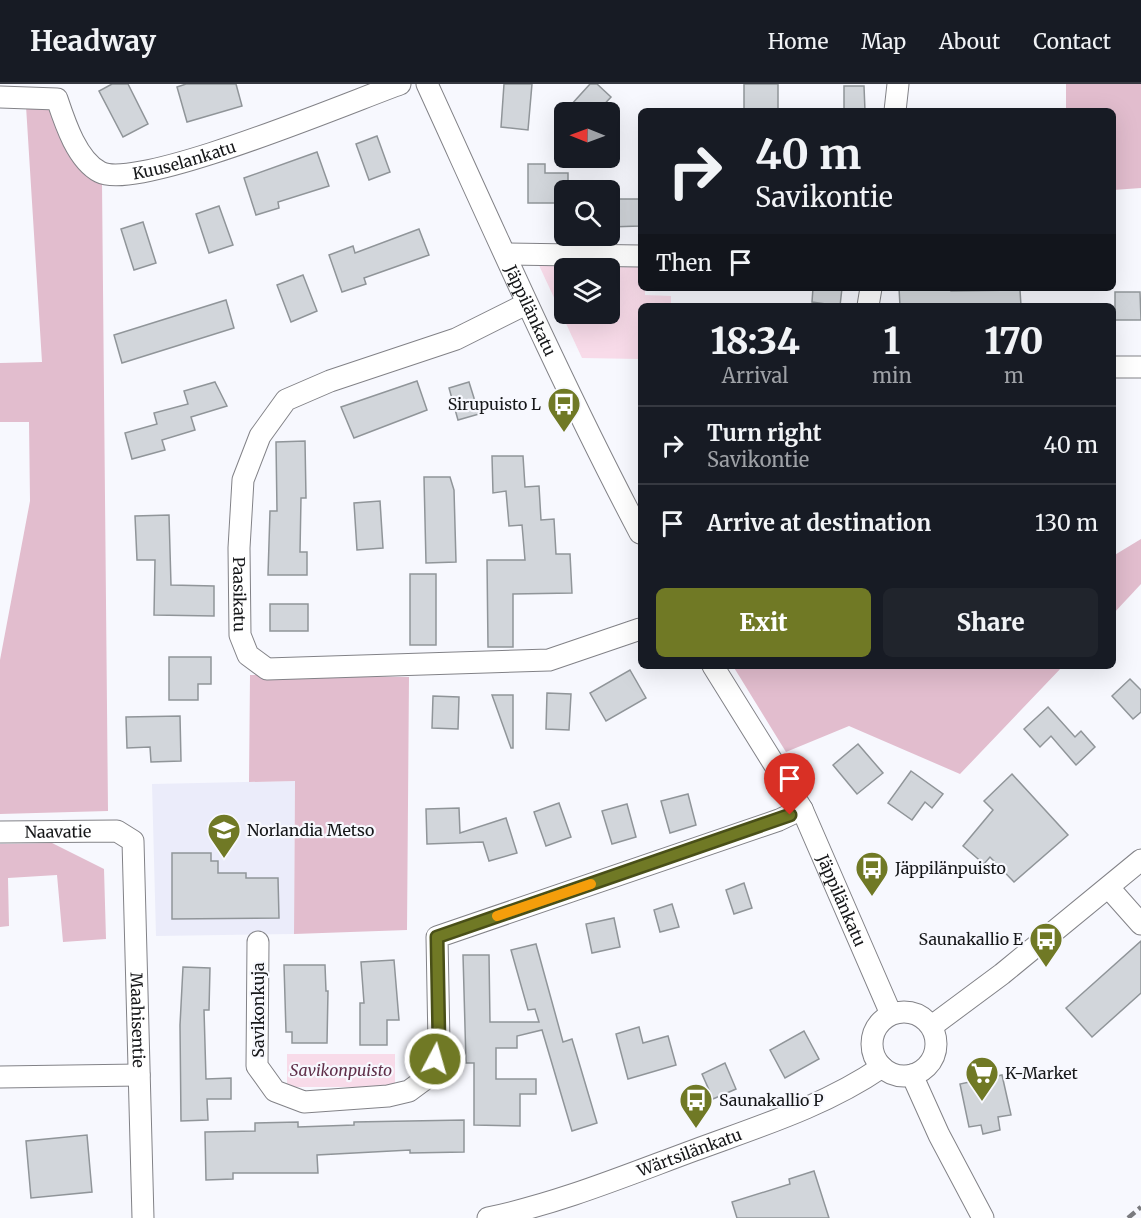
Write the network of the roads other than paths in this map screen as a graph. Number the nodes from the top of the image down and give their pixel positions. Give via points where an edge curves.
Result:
1 (400, 84) edge
2 (427, 84) edge
3 (898, 84) edge
4 (56, 92) edge
5 (0, 97) edge
6 (895, 108) edge
7 (505, 254) junction
8 (638, 256) edge
9 (526, 304) junction
10 (1116, 367) edge
11 (1141, 367) edge
12 (638, 529) edge
13 (638, 630) edge
14 (715, 669) edge
15 (802, 809) junction
16 (117, 831) joint
17 (0, 832) edge
18 (1141, 860) edge
19 (1109, 888) junction
20 (1141, 924) edge
21 (258, 942) dead end
22 (891, 1014) junction
23 (932, 1026) junction
24 (882, 1067) junction
25 (139, 1075) junction
26 (912, 1075) junction
27 (0, 1077) edge
28 (510, 1216) edge
29 (142, 1218) edge
30 (488, 1218) edge
31 (983, 1218) edge

1 - 4 street, Kuuselankatu via 183,163 118,177 100,172 72,142
2 - 7 street, Jäppilänkatu
3 - 6 street
4 - 5 street, Kuuselankatu
7 - 8 street
7 - 9 street, Jäppilänkatu
9 - 12 street, Jäppilänkatu
9 - 13 street, Paasikatu via 456,339 330,381 286,400 260,436 243,480 240,635 248,655 267,669 549,660
10 - 11 street
14 - 15 street, Jäppilänkatu
15 - 21 street, Savikonkuja via 437,937 439,1044 432,1074 409,1091 304,1102 275,1091 257,1065
15 - 22 street, Jäppilänkatu
16 - 17 street, Naavatie
16 - 25 street, Maahisentie via 134,841
18 - 19 street
19 - 20 street
19 - 23 street
22 - 23 street via 909,1011
22 - 24 street via 879,1023 872,1038 873,1053
23 - 26 street via 937,1043 933,1060
24 - 26 street via 896,1075
24 - 28 street, Wärtsilänkatu via 811,1107
25 - 27 street
25 - 29 street, Maahisentie
26 - 31 street
28 - 30 street, Wärtsilänkatu

